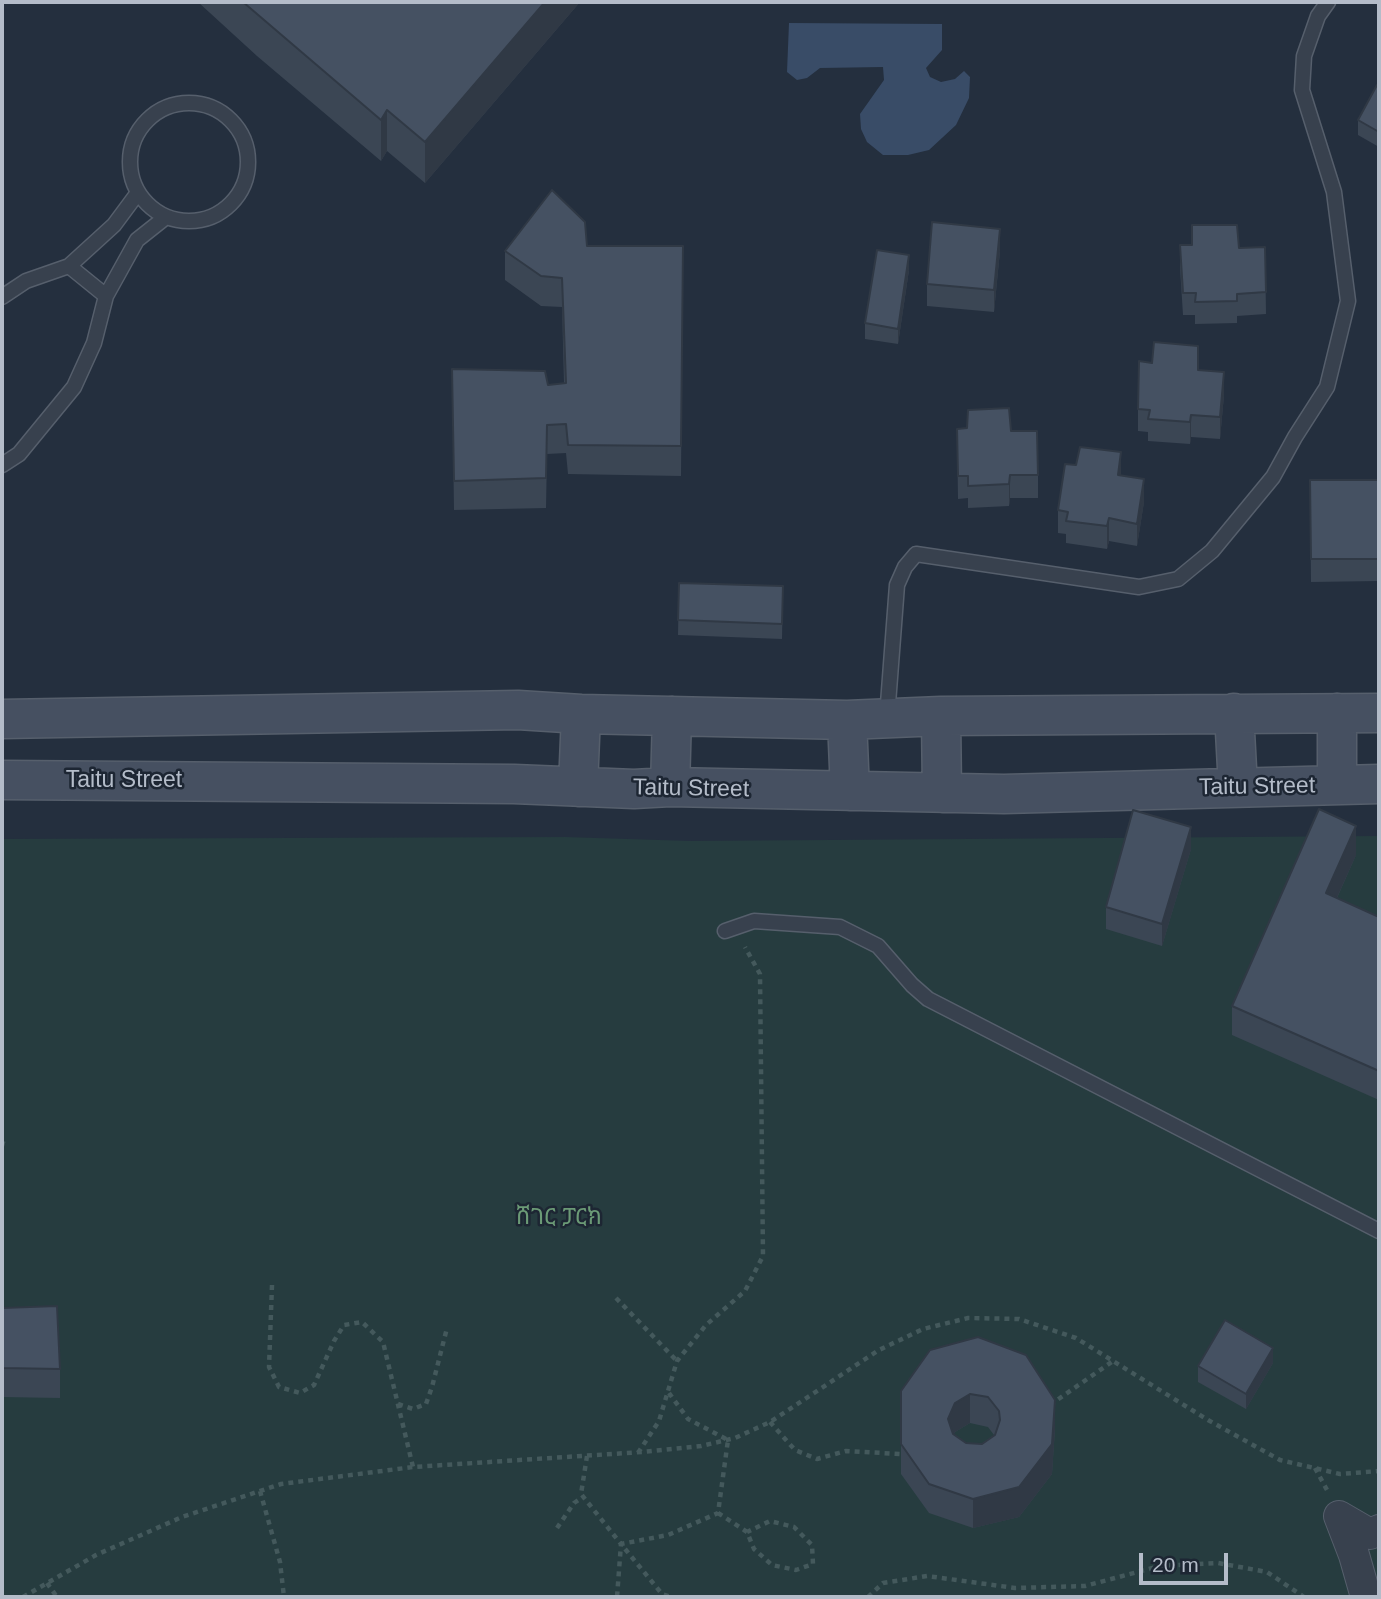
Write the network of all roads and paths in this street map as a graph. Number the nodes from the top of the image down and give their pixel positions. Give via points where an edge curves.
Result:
1 (1328, 2) edge
2 (137, 194) junction
3 (166, 217) junction
4 (69, 266) junction
5 (106, 296) junction
6 (2, 297) edge
7 (2, 465) edge
8 (1234, 713) junction
9 (1337, 713) junction
10 (1379, 713) edge
11 (581, 714) junction
12 (672, 716) junction
13 (941, 716) junction
14 (887, 718) junction
15 (2, 719) edge
16 (847, 720) junction
17 (2, 780) edge
18 (1379, 784) edge
19 (1337, 785) junction
20 (670, 787) junction
21 (1238, 787) junction
22 (578, 788) junction
23 (850, 792) junction
24 (942, 793) junction
25 (725, 931) joint
26 (4, 1139) dead end
27 (2, 1146) edge
28 (1379, 1231) edge
29 (272, 1285) dead end
30 (616, 1298) dead end
31 (447, 1328) dead end
32 (677, 1361) junction
33 (1113, 1361) junction
34 (669, 1392) junction
35 (398, 1404) junction
36 (1043, 1410) edge
37 (769, 1422) junction
38 (727, 1440) junction
39 (638, 1453) junction
40 (900, 1454) edge
41 (587, 1456) junction
42 (413, 1467) junction
43 (1379, 1471) edge
44 (260, 1491) junction
45 (583, 1497) junction
46 (718, 1513) junction
47 (557, 1528) dead end
48 (1379, 1530) edge
49 (747, 1532) junction
50 (621, 1544) junction
51 (47, 1583) junction
52 (662, 1596) edge
53 (23, 1597) edge
54 (57, 1597) edge
55 (284, 1597) edge
56 (617, 1597) edge
57 (671, 1597) edge
58 (868, 1597) edge
59 (1304, 1597) edge
60 (1366, 1597) edge

1 - 14 lane via 1304,56 1302,90 1334,192 1348,301 1327,387 1273,477 1212,551 1178,579 1139,586 916,554 897,585
2 - 3 lane
2 - 3 lane via 129,161 133,141 145,121 182,103 203,104 222,113 243,136 249,156 243,189 213,218 193,222
2 - 4 lane via 114,225
3 - 5 lane via 138,240
4 - 5 lane
4 - 6 lane via 26,281
5 - 7 lane via 94,343 74,387 19,453
8 - 9 main road
8 - 13 main road
8 - 21 main road
9 - 10 main road
9 - 19 main road
11 - 12 main road
11 - 15 main road via 518,710
11 - 22 main road
12 - 16 main road
12 - 20 main road
13 - 14 main road
13 - 24 main road
14 - 16 main road
16 - 23 main road
17 - 22 main road, Taitu Street
18 - 19 main road, Taitu Street
19 - 21 main road, Taitu Street
20 - 22 main road, Taitu Street
20 - 23 main road, Taitu Street
21 - 24 main road, Taitu Street
23 - 24 main road, Taitu Street
25 - 28 lane via 754,921 840,927 878,946 928,999
25 - 32 path via 748,949 760,974 763,1256 745,1291 706,1325
26 - 27 path
29 - 35 path via 270,1367 279,1387 300,1393 314,1385 344,1325 362,1322 383,1342
30 - 32 path
31 - 35 path via 426,1404 413,1409
32 - 34 path
33 - 36 path
33 - 37 path via 1076,1338 1019,1319 968,1318 923,1329 879,1350
33 - 43 path via 1280,1460 1340,1474
34 - 38 path via 688,1419
34 - 39 path via 659,1421
35 - 42 path
37 - 38 path
37 - 40 path via 795,1450 817,1459 846,1451
38 - 39 path
38 - 46 path
39 - 41 path
41 - 42 path
41 - 45 path
42 - 44 path via 281,1484
44 - 51 path via 182,1517 96,1555
44 - 55 path via 280,1562
45 - 47 path
45 - 50 path
46 - 49 path
46 - 50 path via 668,1535
48 - 60 street via 1370,1534 1339,1516
49 - 49 path via 754,1549 772,1565 796,1570 813,1564 811,1545 794,1527 770,1521
50 - 52 path
50 - 56 path
51 - 53 path
51 - 54 path
52 - 57 path
58 - 59 path via 883,1583 927,1576 1015,1588 1085,1586 1160,1566 1218,1563 1267,1572

